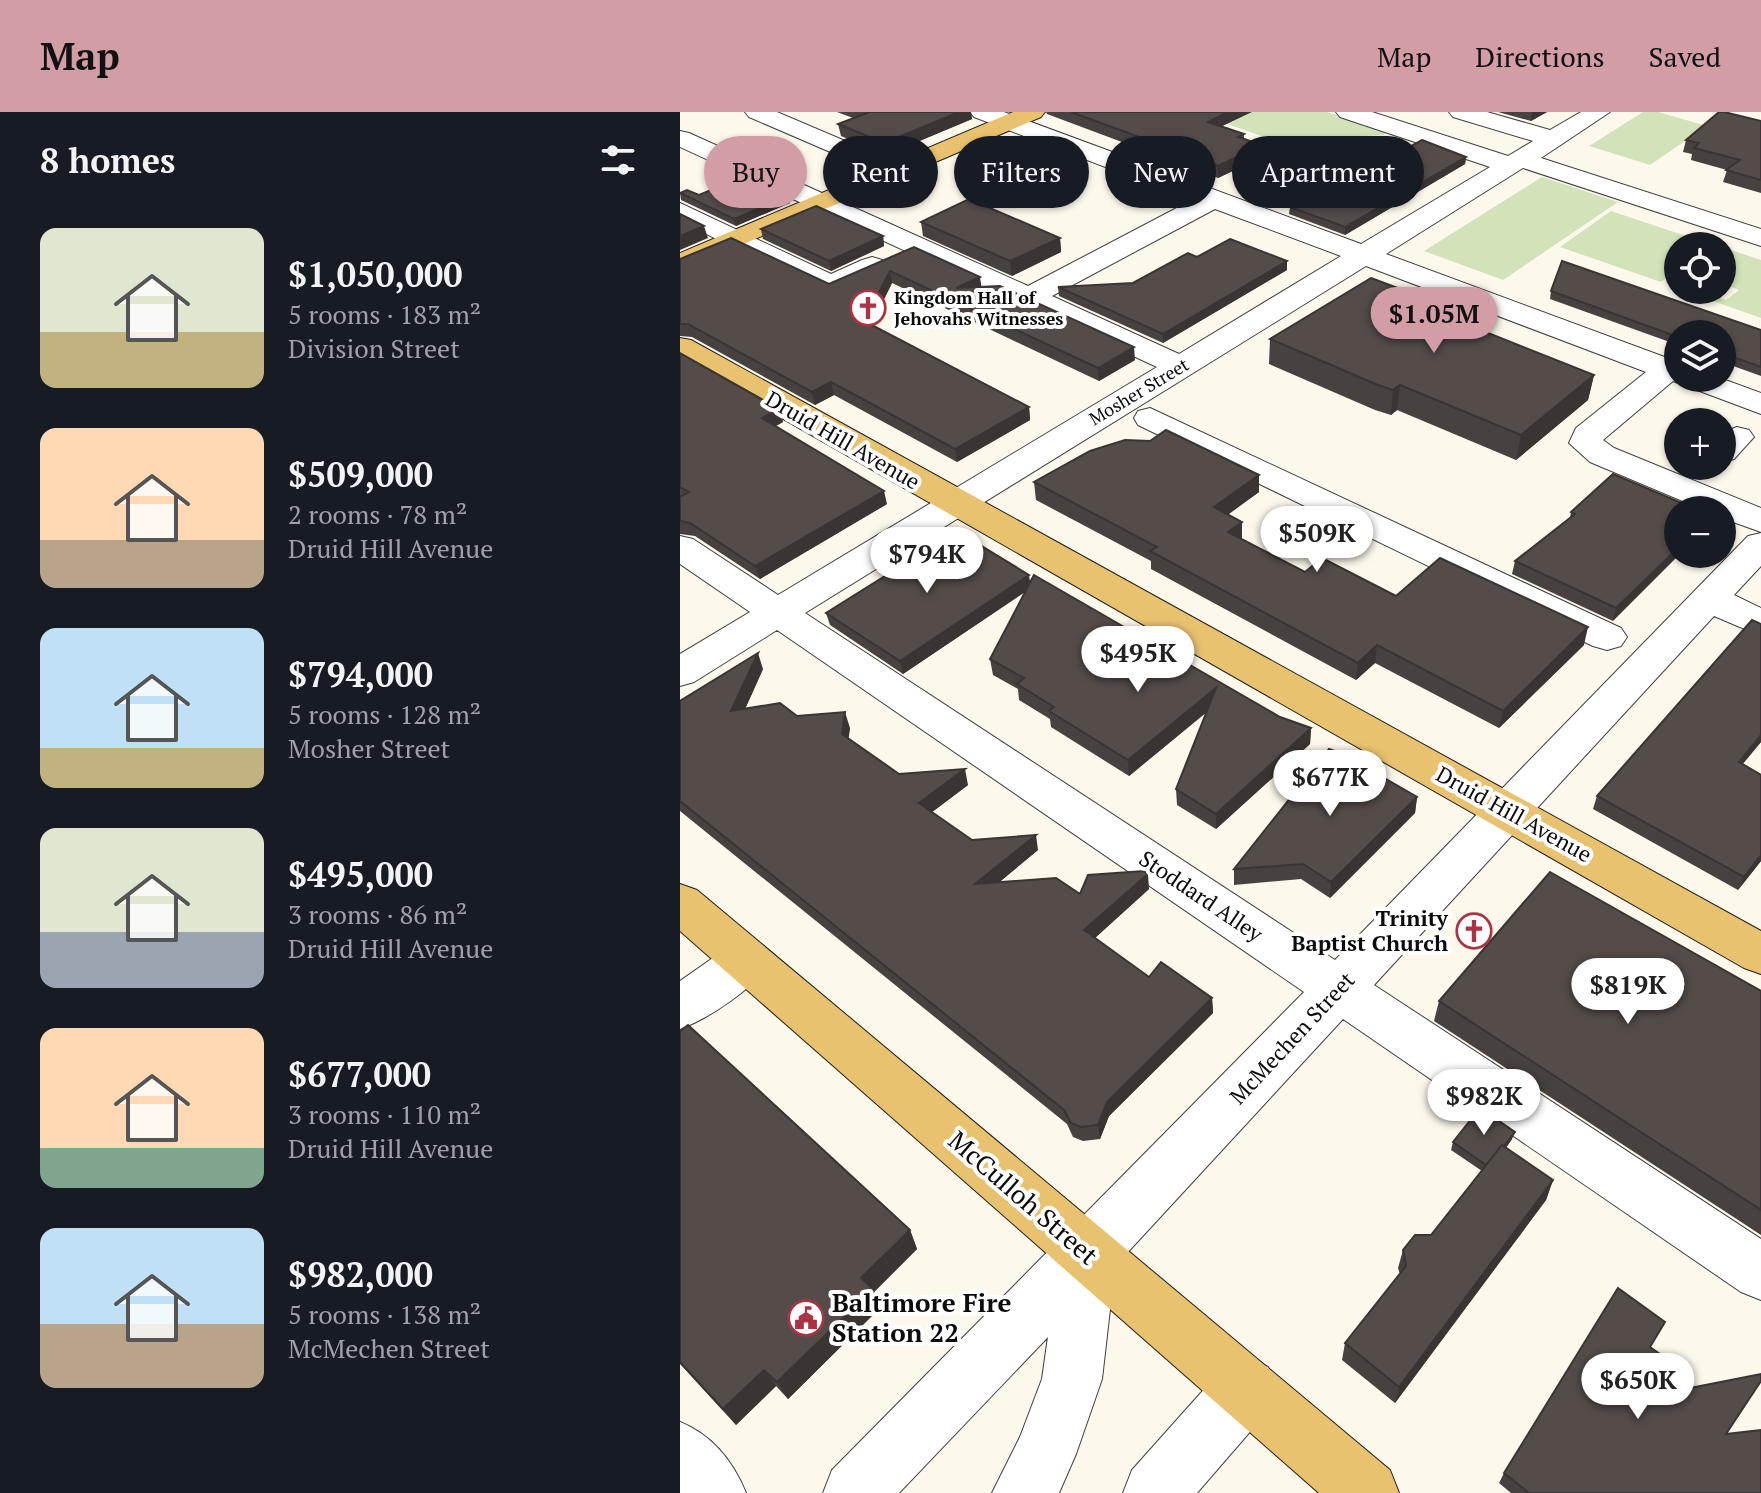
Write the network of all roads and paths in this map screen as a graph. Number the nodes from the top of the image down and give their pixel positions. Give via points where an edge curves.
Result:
1 (757, 112) edge
2 (982, 112) edge
3 (1348, 112) edge
4 (1461, 112) edge
5 (1598, 112) edge
6 (1021, 117) edge
7 (680, 138) edge
8 (823, 140) edge
9 (1532, 152) junction
10 (938, 153) edge
11 (1105, 153) edge
12 (1216, 200) edge
13 (822, 203) junction
14 (1196, 208) edge
15 (680, 211) edge
16 (1761, 213) edge
17 (1761, 238) edge
18 (737, 239) junction
19 (916, 245) junction
20 (1363, 255) junction
21 (680, 263) edge
22 (1029, 297) junction
23 (680, 347) edge
24 (1181, 366) junction
25 (1664, 368) edge
26 (1664, 384) edge
27 (1728, 392) edge
28 (1761, 404) edge
29 (1150, 418) dead end
30 (1664, 470) edge
31 (1699, 480) edge
32 (955, 504) junction
33 (1761, 521) edge
34 (1761, 544) edge
35 (680, 547) edge
36 (1709, 599) junction
37 (778, 612) junction
38 (1761, 623) edge
39 (1607, 637) dead end
40 (680, 672) edge
41 (1508, 811) junction
42 (680, 903) edge
43 (1761, 954) edge
44 (747, 960) junction
45 (1339, 989) junction
46 (680, 1008) edge
47 (1088, 1254) junction
48 (1761, 1272) edge
49 (1246, 1389) junction
50 (680, 1453) edge
51 (714, 1493) edge
52 (855, 1493) edge
53 (1024, 1493) edge
54 (1155, 1493) edge
55 (1367, 1493) edge

1 - 8 street
2 - 6 street
3 - 9 street
4 - 9 street
5 - 9 street, Mosher Street
6 - 10 main road
6 - 11 street
7 - 13 street
9 - 16 street
9 - 17 street
9 - 20 street, Mosher Street
12 - 20 street
13 - 18 main road
13 - 19 street
14 - 22 street
15 - 18 street
18 - 19 street via 831,285
18 - 21 main road
19 - 22 street
20 - 24 street, Mosher Street
20 - 25 street
22 - 24 street
23 - 32 main road, Druid Hill Avenue
24 - 32 street, Mosher Street
26 - 30 street via 1588,435 1586,443 1602,455
27 - 28 street
29 - 39 street
31 - 33 street
32 - 37 street, Mosher Street
32 - 41 main road, Druid Hill Avenue
34 - 36 street, McMechen Street
35 - 37 street, Stoddard Alley
36 - 38 street
36 - 41 street, McMechen Street
37 - 40 street, Mosher Street
37 - 45 street, Stoddard Alley
41 - 43 main road, Druid Hill Avenue
41 - 45 street, McMechen Street
42 - 44 main road, McCulloh Street
44 - 46 street
44 - 47 main road, McCulloh Street
45 - 47 street, McMechen Street
45 - 48 street, Stoddard Alley
47 - 49 main road, McCulloh Street
47 - 52 street, McMechen Street
47 - 53 street via 1072,1379 1045,1454
49 - 54 street
49 - 55 main road, McCulloh Street
50 - 51 street

